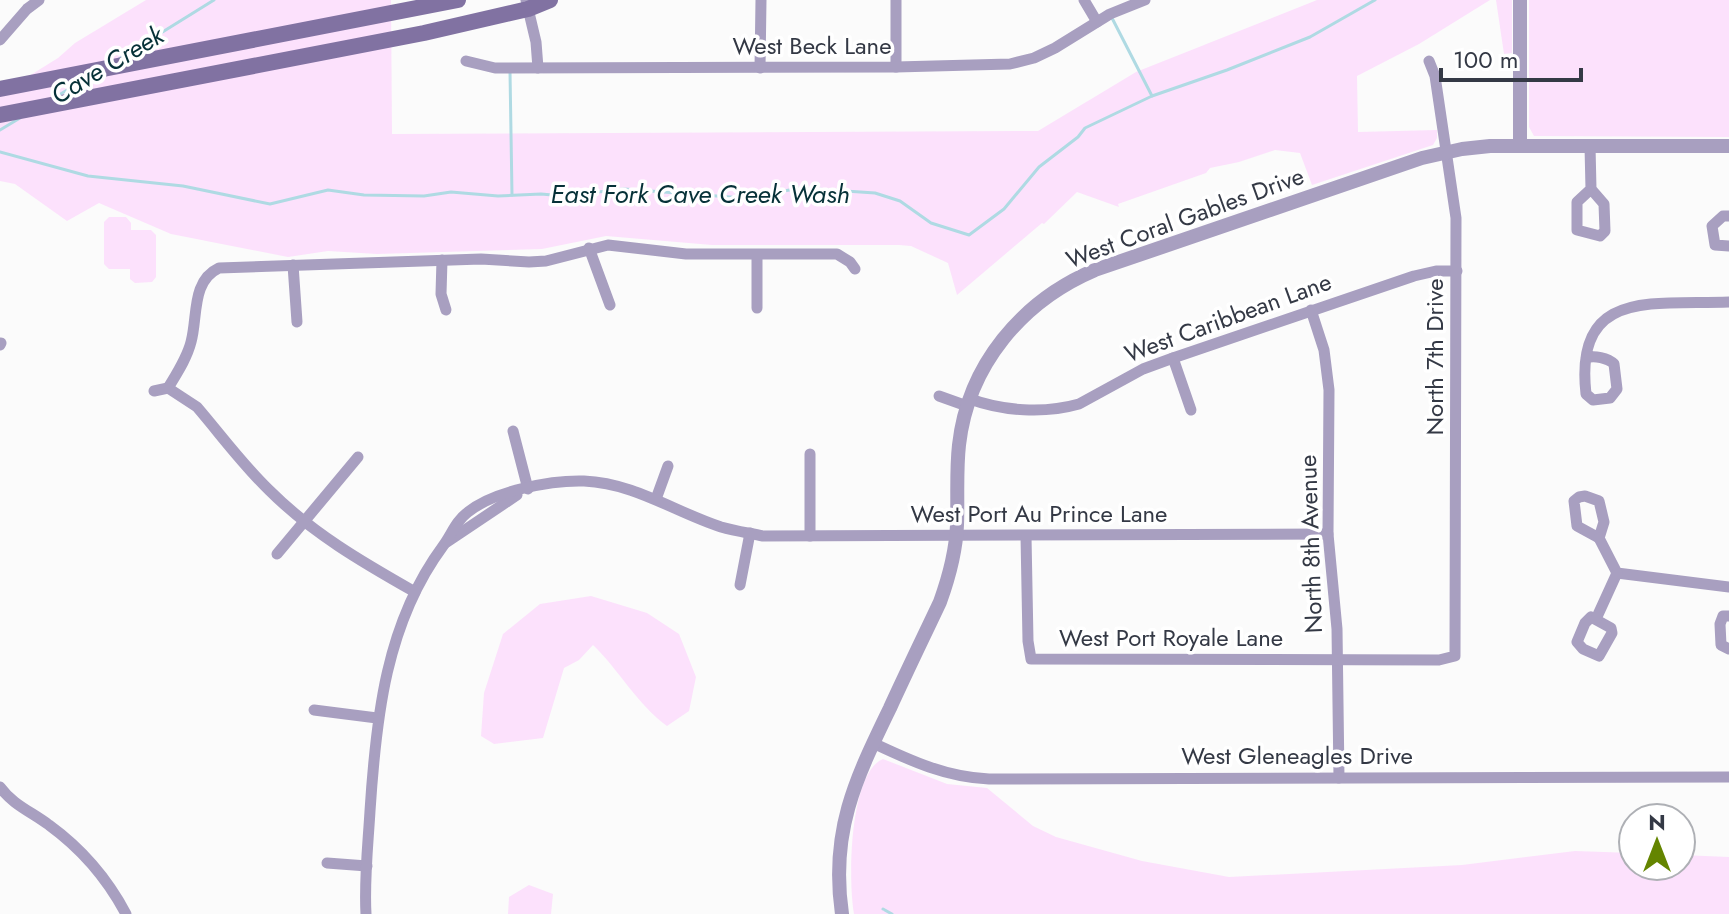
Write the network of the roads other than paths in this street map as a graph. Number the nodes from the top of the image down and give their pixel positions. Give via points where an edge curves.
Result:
1 (39, 0) edge
2 (458, 0) edge
3 (550, 0) edge
4 (761, 0) edge
5 (896, 0) edge
6 (1084, 0) edge
7 (1145, 0) edge
8 (1520, 0) edge
9 (527, 5) edge
10 (1097, 22) junction
11 (1, 38) edge
12 (466, 61) dead end
13 (1429, 61) dead end
14 (896, 67) junction
15 (538, 68) junction
16 (760, 68) junction
17 (0, 89) edge
18 (0, 115) edge
19 (1520, 146) junction
20 (1590, 146) junction
21 (1729, 146) edge
22 (1447, 152) junction
23 (1591, 189) dead end
24 (1729, 216) edge
25 (1729, 246) edge
26 (589, 248) junction
27 (757, 255) junction
28 (442, 260) junction
29 (293, 265) junction
30 (855, 269) dead end
31 (1457, 271) junction
32 (1729, 302) edge
33 (610, 305) dead end
34 (757, 308) dead end
35 (446, 310) dead end
36 (1311, 310) junction
37 (297, 322) dead end
38 (1173, 358) junction
39 (1586, 358) dead end
40 (168, 388) junction
41 (154, 391) dead end
42 (939, 396) dead end
43 (969, 403) junction
44 (1191, 410) dead end
45 (513, 431) dead end
46 (810, 454) dead end
47 (358, 457) dead end
48 (668, 466) dead end
49 (528, 489) junction
50 (656, 499) junction
51 (304, 522) junction
52 (750, 533) junction
53 (1328, 534) junction
54 (810, 536) junction
55 (956, 536) junction
56 (1026, 536) junction
57 (1599, 538) dead end
58 (277, 554) dead end
59 (1617, 573) junction
60 (740, 585) dead end
61 (1729, 587) edge
62 (415, 592) junction
63 (1729, 616) edge
64 (1596, 619) dead end
65 (1729, 649) edge
66 (1455, 656) joint
67 (1338, 660) junction
68 (314, 710) dead end
69 (377, 718) junction
70 (873, 743) junction
71 (1729, 777) edge
72 (1339, 778) junction
73 (0, 787) edge
74 (327, 863) dead end
75 (367, 866) junction
76 (126, 914) edge
77 (366, 914) edge
78 (842, 914) edge

1 - 11 street
2 - 17 main road
3 - 9 main road
4 - 16 street
5 - 14 street
6 - 10 street
7 - 10 street, West Beck Lane
8 - 19 street
9 - 15 street
9 - 18 main road via 424,33
10 - 14 street, West Beck Lane via 1055,48 1010,64
12 - 15 street, West Beck Lane via 484,67
13 - 22 street, North 7th Drive
14 - 16 street, West Beck Lane
15 - 16 street, West Beck Lane
19 - 20 street, West Coral Gables Drive
19 - 22 street, West Coral Gables Drive
20 - 21 street, West Coral Gables Drive
20 - 23 street
22 - 31 street, North 7th Drive
22 - 43 street, West Coral Gables Drive via 1078,277 1011,328 988,360
24 - 25 street via 1712,226 1715,245
26 - 27 street
26 - 28 street via 537,262
26 - 33 street
27 - 30 street via 837,254
27 - 34 street
28 - 29 street
28 - 35 street
29 - 37 street
29 - 40 street via 211,271 201,285 188,353
31 - 36 street, West Caribbean Lane via 1425,273
31 - 66 street, North 7th Drive
32 - 39 street via 1621,309 1600,323 1586,345
36 - 38 street, West Caribbean Lane
36 - 53 street, North 8th Avenue via 1329,390
38 - 43 street, West Caribbean Lane via 1068,407
38 - 44 street
40 - 41 street
40 - 51 street via 197,407 268,490
42 - 43 street, West Caribbean Lane
43 - 55 street, West Coral Gables Drive via 958,456
45 - 49 street
46 - 54 street
47 - 51 street
48 - 50 street
49 - 50 street, West Port Au Prince Lane via 582,481 620,486
49 - 62 street, West Port Au Prince Lane via 499,495 469,510 453,526
50 - 52 street, West Port Au Prince Lane
51 - 58 street
51 - 62 street
52 - 54 street, West Port Au Prince Lane
52 - 60 street
53 - 56 street, West Port Au Prince Lane
53 - 67 street, North 8th Avenue
54 - 55 street, West Port Au Prince Lane
55 - 56 street, West Port Au Prince Lane
55 - 70 street, West Coral Gables Drive via 940,602
56 - 67 street, West Port Royale Lane via 1031,659
57 - 59 street
59 - 61 street
59 - 64 street
62 - 69 street, West Port Au Prince Lane via 391,655
63 - 65 street via 1720,624 1721,645
66 - 67 street, West Port Royale Lane
67 - 72 street, North 8th Avenue
68 - 69 street
69 - 75 street, West Port Au Prince Lane
70 - 72 street, West Gleneagles Drive via 929,769 966,778
70 - 78 street, West Coral Gables Drive via 843,828
71 - 72 street, West Gleneagles Drive
73 - 76 street via 79,850
74 - 75 street
75 - 77 street, West Port Au Prince Lane

